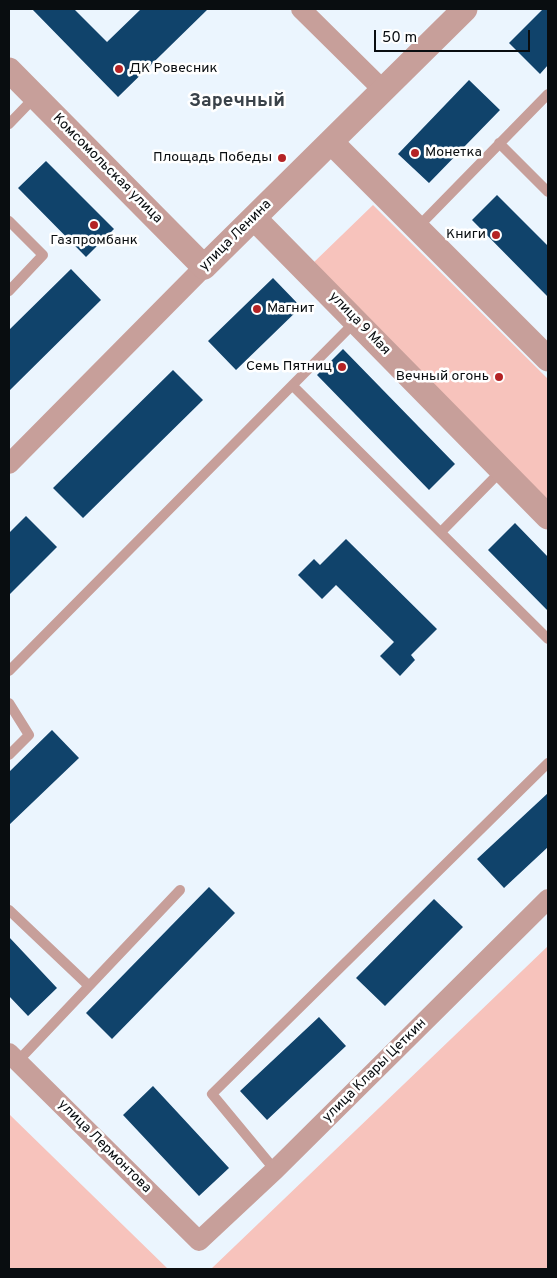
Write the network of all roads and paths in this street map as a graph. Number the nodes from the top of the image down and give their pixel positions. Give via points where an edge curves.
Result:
1 (302, 9) edge
2 (465, 9) edge
3 (9, 70) edge
4 (382, 90) junction
5 (548, 94) edge
6 (35, 97) junction
7 (9, 124) edge
8 (331, 142) junction
9 (499, 143) junction
10 (548, 192) edge
11 (254, 218) junction
12 (9, 221) edge
13 (417, 228) junction
14 (204, 268) junction
15 (9, 291) edge
16 (356, 322) junction
17 (548, 360) edge
18 (293, 386) junction
19 (9, 464) edge
20 (502, 470) junction
21 (548, 517) edge
22 (440, 532) junction
23 (548, 638) edge
24 (9, 671) edge
25 (9, 703) edge
26 (9, 755) edge
27 (548, 763) edge
28 (180, 890) dead end
29 (548, 899) edge
30 (9, 910) edge
31 (88, 985) junction
32 (13, 1057) edge
33 (275, 1170) junction
34 (199, 1241) joint

1 - 4 street
2 - 4 street, улица Ленина
3 - 6 street, Комсомольская улица
4 - 8 street, улица Ленина
5 - 9 lane
6 - 7 lane
6 - 14 street, Комсомольская улица
8 - 11 street, улица Ленина
8 - 13 street
9 - 10 lane
9 - 13 lane
11 - 14 street, улица Ленина
11 - 16 street, улица 9 Мая
12 - 15 lane via 43,255
13 - 17 street
14 - 19 street, улица Ленина
16 - 18 lane
16 - 20 street, улица 9 Мая
18 - 22 lane
18 - 24 lane
20 - 21 street, улица 9 Мая
20 - 22 lane
22 - 23 lane
25 - 26 lane via 29,734
27 - 33 lane via 212,1094
28 - 31 lane
29 - 33 street, улица Клары Цеткин
30 - 31 lane
31 - 32 lane
32 - 34 street, улица Лермонтова
33 - 34 street, улица Клары Цеткин

